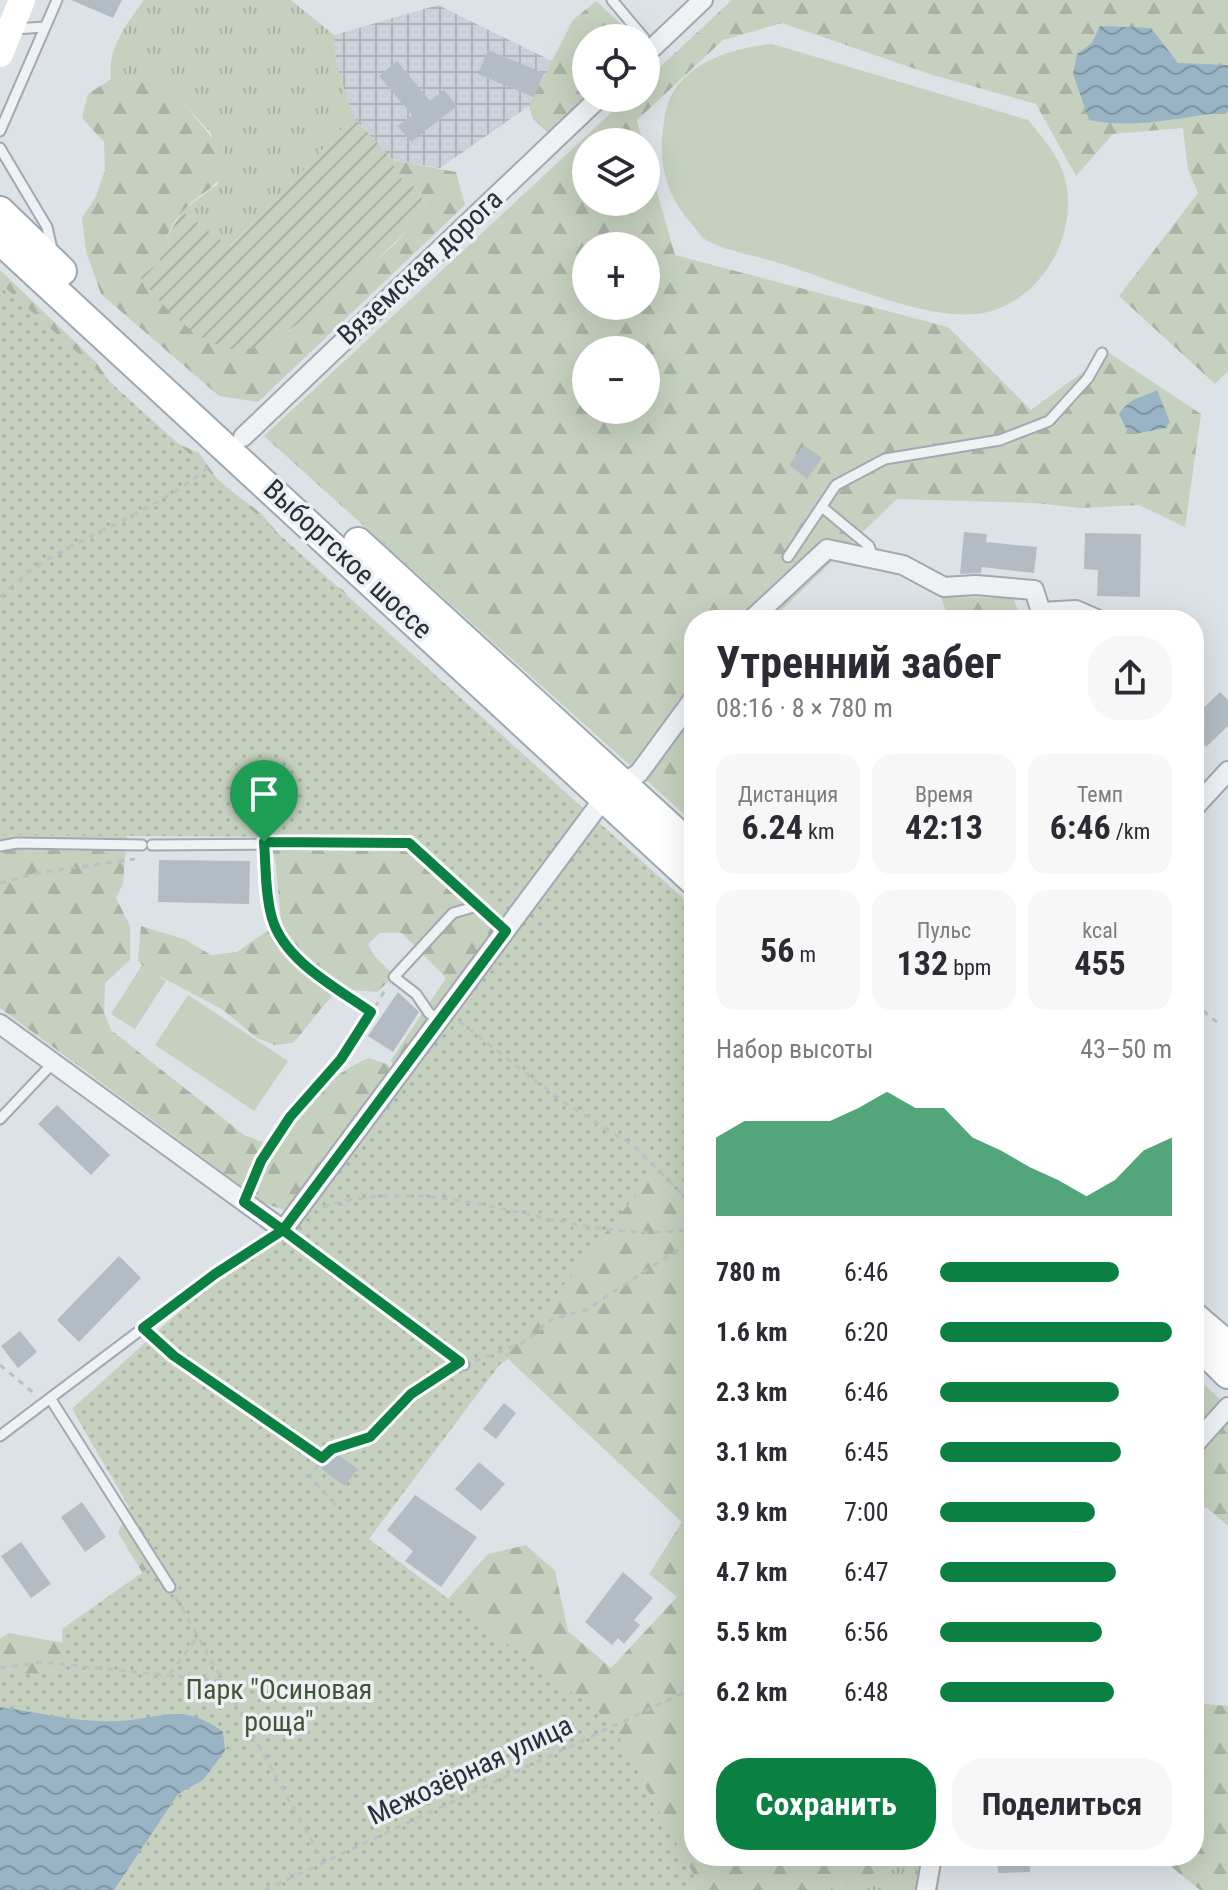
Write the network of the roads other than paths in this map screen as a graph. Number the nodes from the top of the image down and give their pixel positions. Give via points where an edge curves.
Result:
1 (10, 0) edge
2 (22, 0) edge
3 (57, 0) edge
4 (612, 0) edge
5 (703, 0) edge
6 (631, 24) edge
7 (5, 26) edge
8 (45, 27) junction
9 (660, 35) edge
10 (0, 54) edge
11 (584, 112) edge
12 (0, 131) edge
13 (0, 148) edge
14 (0, 211) edge
15 (0, 240) edge
16 (55, 264) junction
17 (1102, 353) dead end
18 (243, 437) junction
19 (822, 507) junction
20 (788, 557) dead end
21 (874, 559) junction
22 (762, 610) edge
23 (1040, 610) edge
24 (684, 712) edge
25 (1228, 771) edge
26 (613, 791) junction
27 (1204, 797) edge
28 (264, 842) junction
29 (684, 842) edge
30 (0, 846) edge
31 (684, 870) edge
32 (477, 906) junction
33 (272, 919) road end
34 (506, 931) junction
35 (443, 1016) junction
36 (0, 1024) edge
37 (52, 1064) junction
38 (0, 1119) edge
39 (288, 1223) junction
40 (1204, 1326) edge
41 (1228, 1346) edge
42 (1204, 1350) edge
43 (462, 1364) road end
44 (1228, 1374) edge
45 (48, 1399) junction
46 (1228, 1407) edge
47 (1204, 1434) edge
48 (0, 1436) edge
49 (170, 1587) road end
50 (930, 1866) edge
51 (926, 1890) edge

1 - 7 main road
2 - 7 main road
3 - 8 lane
4 - 6 lane
5 - 9 street
7 - 8 lane
7 - 10 main road
8 - 12 lane
11 - 18 street, Вяземская дорога
13 - 16 lane via 47,227
14 - 16 main road, Выборгское шоссе
15 - 26 main road, Выборгское шоссе
16 - 18 main road, Выборгское шоссе
17 - 19 lane via 1088,378 1049,421 1000,440 885,459 836,485
18 - 26 main road, Выборгское шоссе
19 - 20 lane
19 - 21 lane via 869,546
21 - 22 street via 827,549
21 - 23 street via 903,565 944,587 1034,590
24 - 26 street via 639,773
25 - 27 street
26 - 29 main road, Выборгское шоссе
26 - 31 main road, Выборгское шоссе
26 - 34 street
28 - 30 lane
28 - 32 lane via 409,843
28 - 33 lane
32 - 34 lane
32 - 35 lane via 453,913 394,977 429,1013
34 - 35 street
35 - 39 street
36 - 37 street
37 - 38 lane
37 - 39 street via 244,1202
39 - 43 lane
39 - 45 lane
40 - 41 main road
42 - 44 main road
45 - 48 lane
45 - 49 lane
46 - 47 street
50 - 51 street

